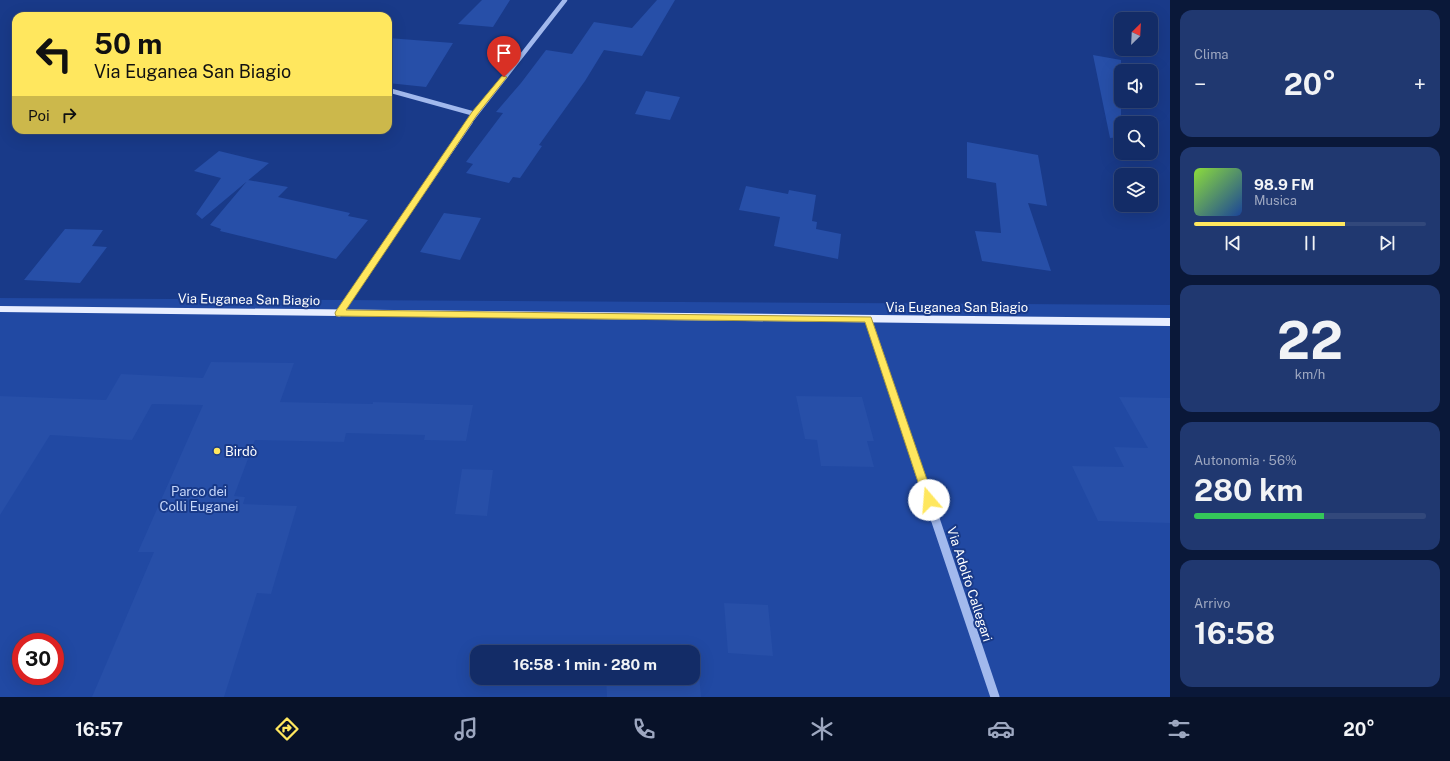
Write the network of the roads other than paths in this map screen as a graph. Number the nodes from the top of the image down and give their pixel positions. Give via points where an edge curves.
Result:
1 (565, 0) edge
2 (392, 91) edge
3 (475, 114) junction
4 (0, 309) edge
5 (340, 313) junction
6 (868, 319) junction
7 (1170, 322) edge
8 (995, 697) edge

1 - 3 street
2 - 3 street
3 - 5 street
4 - 5 main road, Via Euganea San Biagio
5 - 6 main road, Via Euganea San Biagio
6 - 7 main road, Via Euganea San Biagio
6 - 8 street, Via Adolfo Callegari

